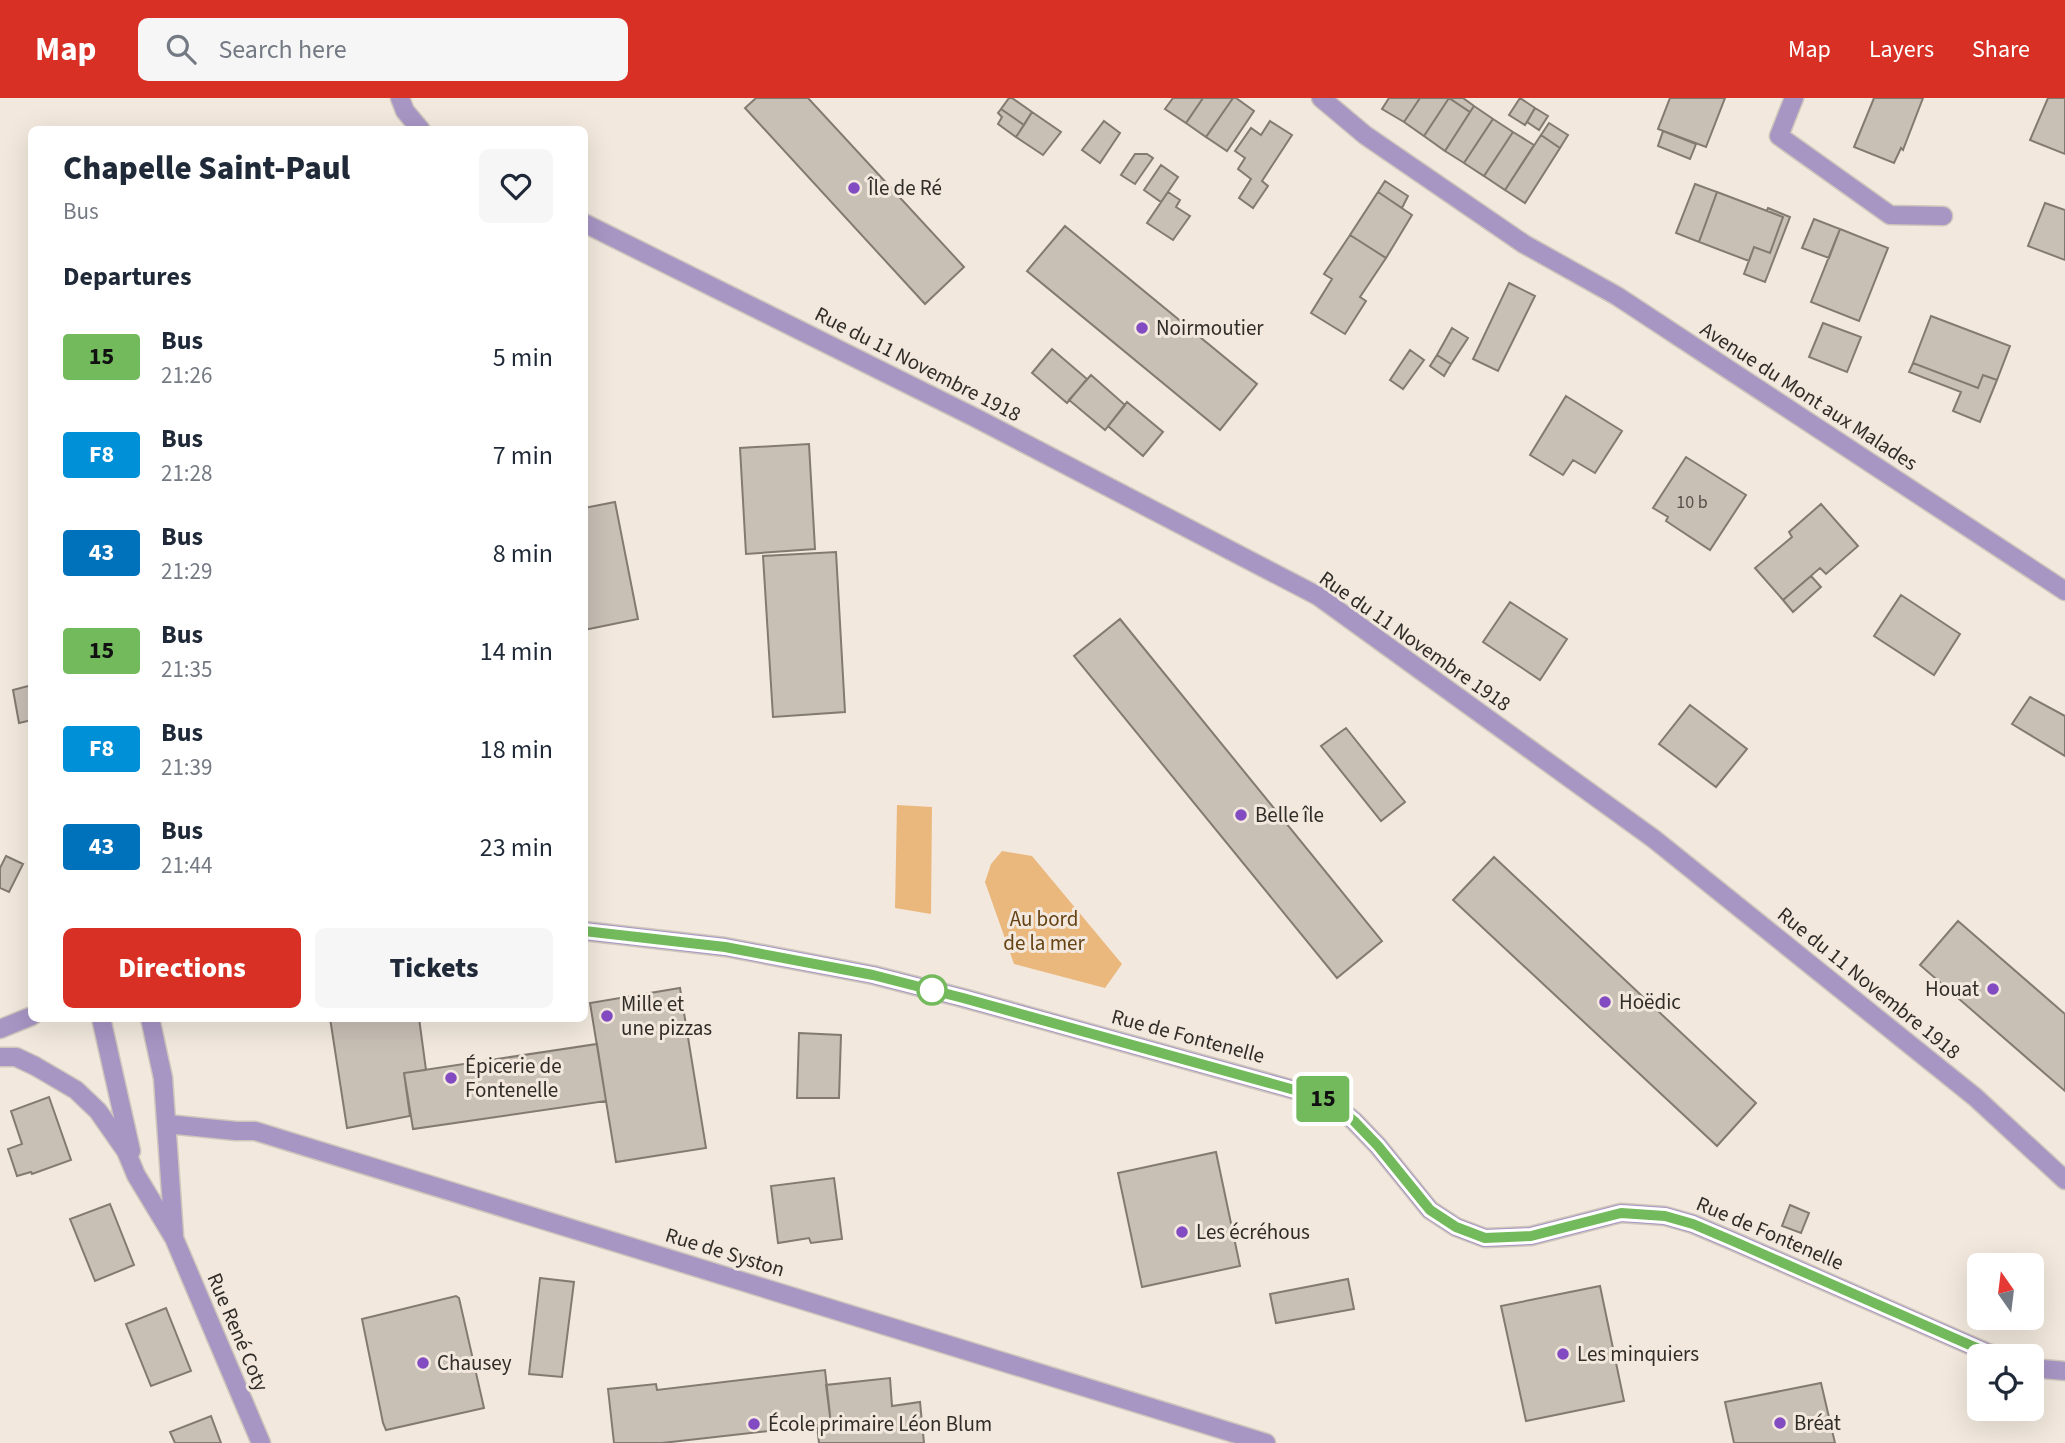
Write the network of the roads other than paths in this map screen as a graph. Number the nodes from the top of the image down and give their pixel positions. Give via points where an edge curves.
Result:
1 (400, 98) edge
2 (1321, 98) edge
3 (1794, 98) edge
4 (418, 126) edge
5 (1943, 216) dead end
6 (588, 225) edge
7 (2065, 592) edge
8 (588, 931) edge
9 (28, 1018) edge
10 (102, 1022) edge
11 (151, 1022) edge
12 (0, 1029) edge
13 (0, 1057) edge
14 (167, 1124) junction
15 (136, 1175) junction
16 (2065, 1180) edge
17 (174, 1238) junction
18 (1968, 1344) edge
19 (2044, 1369) edge
20 (2065, 1371) edge
21 (261, 1443) edge
22 (1266, 1443) edge

1 - 4 street
2 - 7 street, Avenue du Mont aux Malades via 1365,135 1525,244 1617,296
3 - 5 street via 1779,136 1890,215
6 - 16 street, Rue du 11 Novembre 1918 via 1318,596 1654,839 1975,1097
8 - 18 street, Rue de Fontenelle via 725,947 873,975 1309,1094 1331,1102 1354,1121 1430,1210 1456,1227 1485,1238 1531,1236 1621,1213 1665,1216 1693,1224
9 - 12 street
10 - 15 street, Rue René Coty
11 - 14 street, Rue René Coty
13 - 15 street, Rue René Coty via 16,1058 76,1090 98,1111 126,1151
14 - 17 street, Rue René Coty
14 - 22 street, Rue de Syston via 255,1131
15 - 17 street, Rue René Coty
17 - 21 street, Rue René Coty
19 - 20 street

